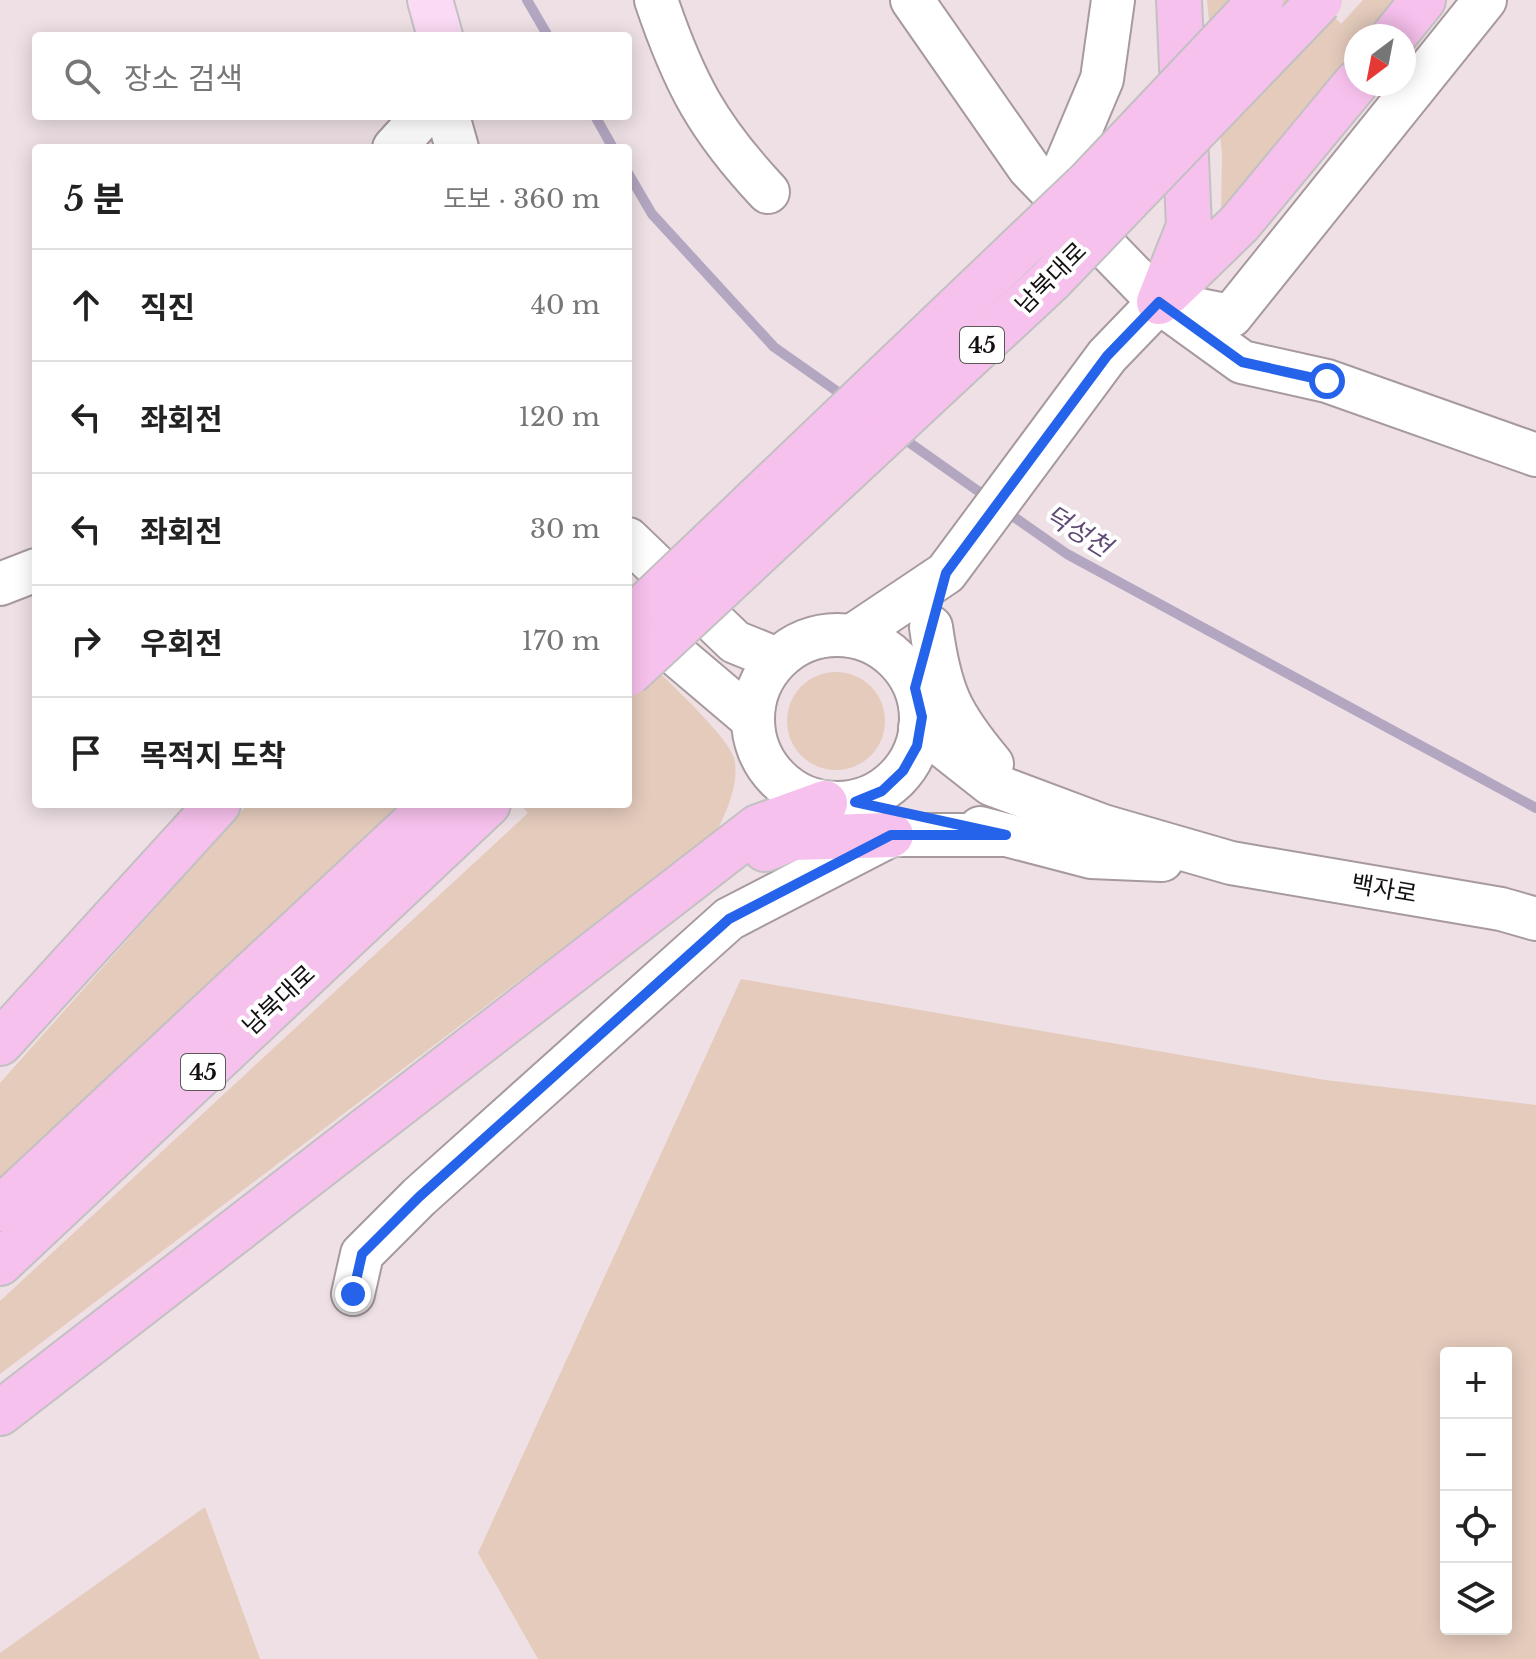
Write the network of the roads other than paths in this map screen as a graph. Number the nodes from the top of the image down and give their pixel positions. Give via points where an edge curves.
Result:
1 (430, 0) edge
2 (656, 0) edge
3 (912, 0) edge
4 (1113, 0) edge
5 (1179, 0) edge
6 (1261, 0) edge
7 (1320, 0) edge
8 (1423, 0) edge
9 (1485, 0) edge
10 (1404, 24) edge
11 (439, 32) edge
12 (1345, 96) edge
13 (419, 120) edge
14 (445, 120) edge
15 (448, 120) edge
16 (472, 120) edge
17 (398, 144) edge
18 (436, 144) edge
19 (456, 144) edge
20 (479, 144) edge
21 (768, 192) dead end
22 (1054, 193) junction
23 (1159, 302) junction
24 (1536, 455) edge
25 (632, 543) edge
26 (32, 572) edge
27 (946, 573) junction
28 (0, 584) edge
29 (632, 617) edge
30 (632, 618) edge
31 (931, 627) junction
32 (852, 636) junction
33 (777, 659) junction
34 (632, 670) edge
35 (918, 708) junction
36 (753, 720) junction
37 (1019, 795) junction
38 (840, 803) junction
39 (214, 808) edge
40 (431, 808) edge
41 (482, 808) edge
42 (891, 835) junction
43 (1006, 835) junction
44 (1231, 863) junction
45 (394, 867) junction
46 (696, 877) junction
47 (1536, 919) edge
48 (0, 1043) edge
49 (0, 1209) edge
50 (0, 1263) edge
51 (353, 1294) dead end
52 (0, 1413) edge

1 - 11 main road
2 - 21 street via 704,115
3 - 22 street via 1029,168
4 - 22 street via 1102,79
5 - 23 highway via 1189,226
6 - 30 highway, 남북대로 / 45, bridge via 1089,182
7 - 34 highway, 남북대로 / 45, bridge via 1050,281
8 - 10 highway
9 - 23 street via 1231,316
12 - 23 highway via 1240,223
13 - 17 street
14 - 18 street
15 - 19 street
16 - 20 street
22 - 23 street
23 - 24 street via 1242,362 1327,381
23 - 27 street via 1107,356
25 - 33 street via 735,642
26 - 28 street
27 - 31 street
27 - 32 street
29 - 36 street
31 - 35 street
31 - 37 street via 937,673 959,724
32 - 33 street via 825,635 799,643
32 - 35 street via 877,645 900,663
33 - 36 street via 761,680
35 - 37 street via 991,784
35 - 38 street via 917,746 903,771 882,791
36 - 38 street via 762,758 778,780 800,795
37 - 44 street
38 - 43 street
38 - 46 highway via 758,827
39 - 48 highway
40 - 45 highway, 남북대로 / 45
41 - 45 highway, 남북대로 / 45
42 - 43 street
42 - 46 highway via 793,838
42 - 51 street via 729,919 410,1206 362,1254
43 - 44 street via 1091,857
44 - 47 street, 백자로
45 - 49 highway, 남북대로 / 45
45 - 50 highway, 남북대로 / 45
46 - 52 highway

